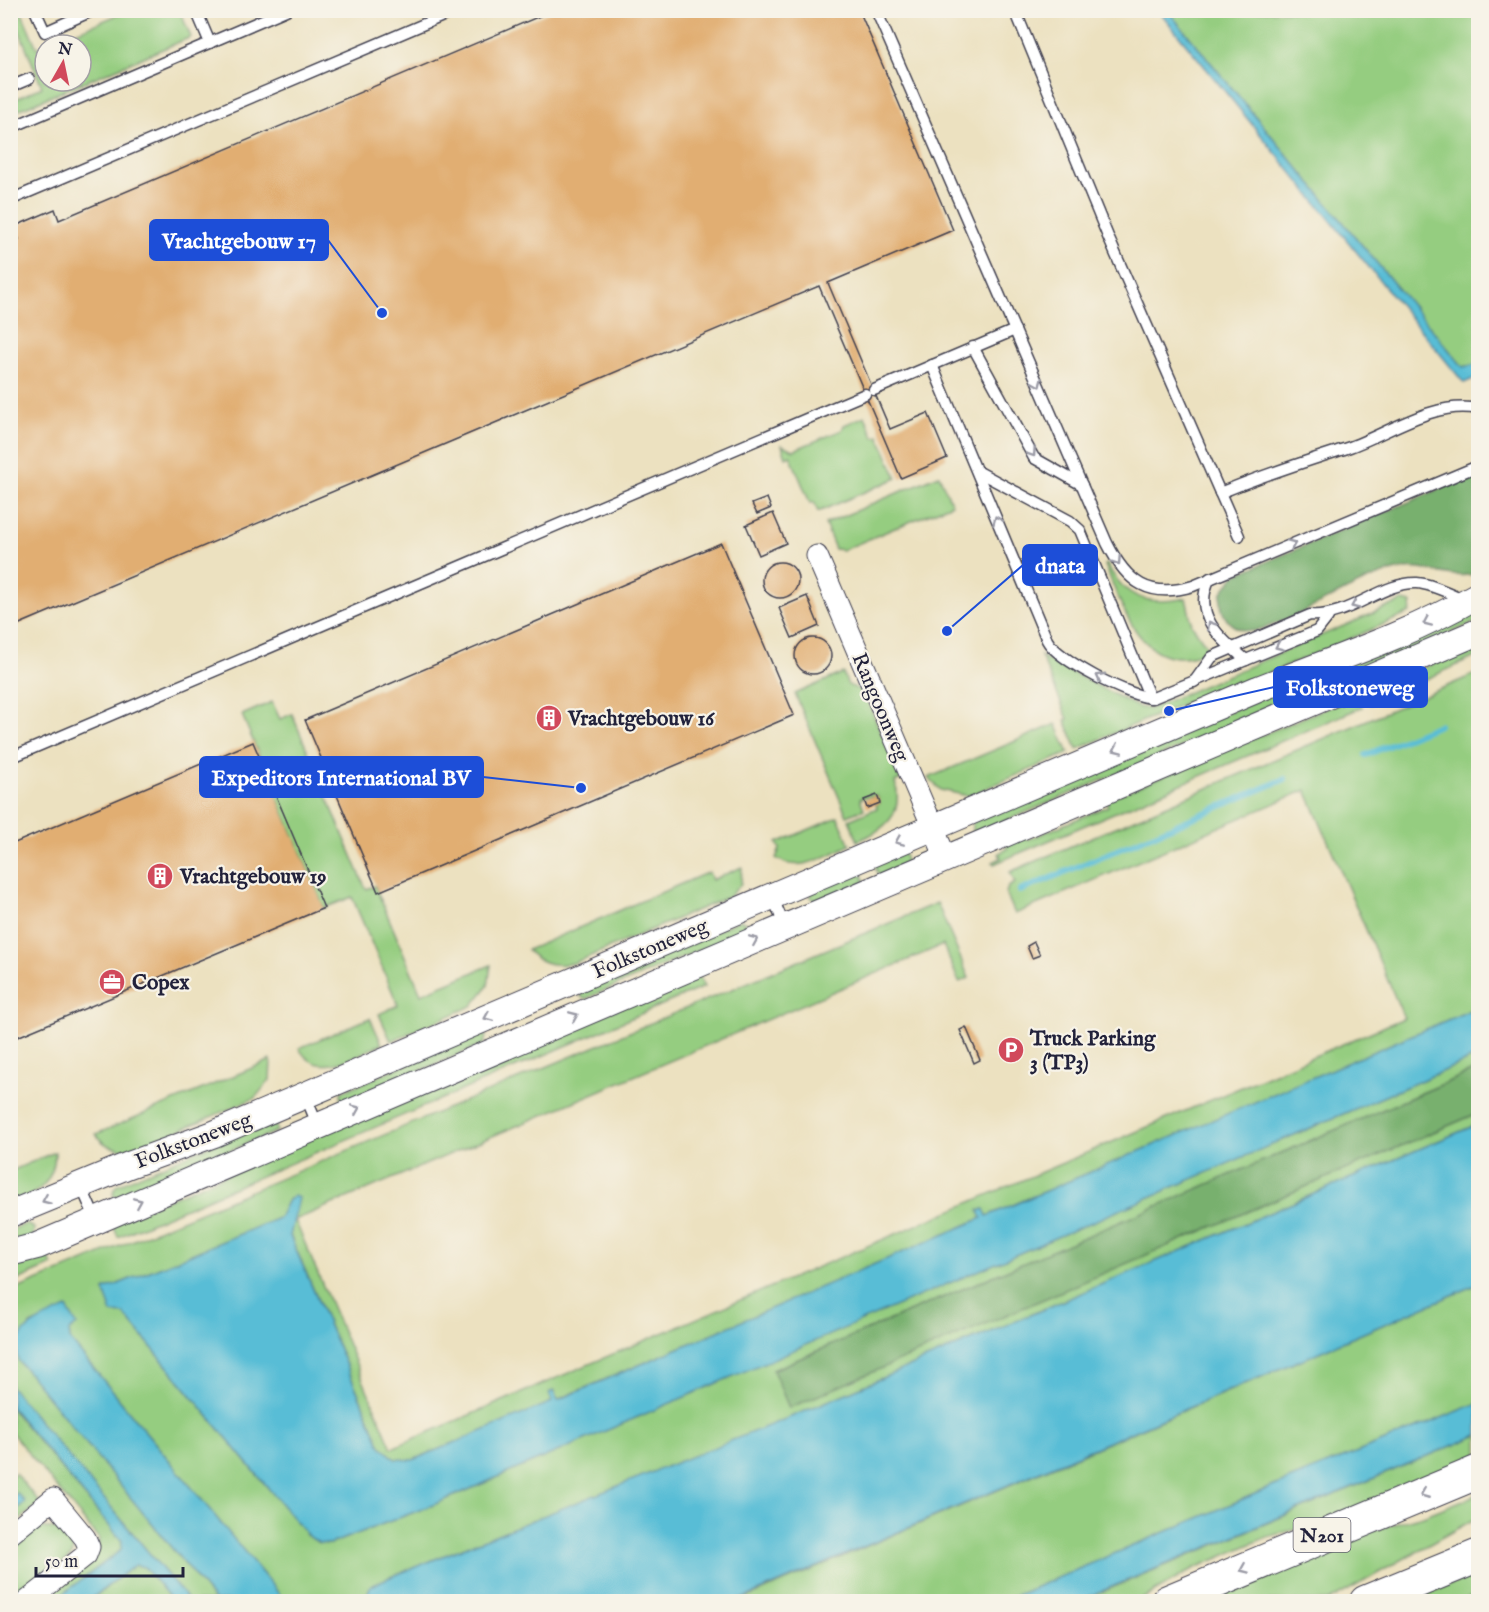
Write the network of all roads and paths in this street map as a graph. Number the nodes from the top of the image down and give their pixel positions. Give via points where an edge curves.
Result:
1 (35, 10) edge
2 (94, 10) edge
3 (196, 10) edge
4 (286, 10) edge
5 (457, 10) edge
6 (876, 10) edge
7 (1015, 10) edge
8 (210, 43) junction
9 (29, 80) dead end
10 (10, 87) edge
11 (10, 128) edge
12 (10, 200) edge
13 (1015, 330) junction
14 (973, 347) junction
15 (932, 365) junction
16 (1479, 409) edge
17 (1479, 466) edge
18 (977, 471) junction
19 (1082, 485) junction
20 (1220, 493) junction
21 (1239, 536) dead end
22 (817, 556) dead end
23 (1210, 578) junction
24 (1474, 598) edge
25 (1328, 617) junction
26 (1479, 632) edge
27 (1232, 649) junction
28 (1246, 660) junction
29 (1193, 683) junction
30 (1150, 698) junction
31 (10, 758) edge
32 (933, 827) junction
33 (946, 858) junction
34 (772, 896) junction
35 (785, 927) junction
36 (534, 1015) junction
37 (304, 1095) junction
38 (318, 1126) junction
39 (81, 1185) junction
40 (10, 1214) edge
41 (96, 1220) junction
42 (10, 1253) edge
43 (1479, 1472) edge
44 (10, 1534) edge
45 (1479, 1556) edge
46 (26, 1602) edge
47 (1167, 1602) edge
48 (1366, 1602) edge

1 - 2 lane via 45,32
3 - 8 lane
4 - 8 lane
5 - 12 lane
6 - 13 lane
7 - 20 lane via 1109,240
8 - 11 lane
9 - 10 lane
13 - 14 lane
13 -> 19 lane
14 - 15 lane
14 -> 19 lane via 1034,458
15 - 18 lane
15 - 31 lane
16 - 20 lane via 1428,414
23 -> 17 lane
18 - 30 lane via 1080,530
30 -> 18 lane via 1130,692 1053,649
19 -> 23 lane via 1112,553 1139,584 1168,591
20 - 21 lane
22 - 32 street, Rangoonweg
27 -> 23 lane via 1213,630 1205,613 1204,596
24 -> 25 lane via 1424,584 1408,584
24 -> 32 street, Folkstoneweg via 1425,623
25 - 27 lane via 1310,615
25 -> 28 lane via 1317,631
26 - 33 street, Folkstoneweg
27 - 28 lane
27 - 29 lane via 1212,657
28 - 29 lane
29 - 30 lane
32 - 33 street, Rangoonweg
32 -> 34 street, Folkstoneweg
33 - 35 street, Folkstoneweg
34 - 35 lane
34 - 36 street, Folkstoneweg
36 -> 35 street, Folkstoneweg
36 -> 37 street, Folkstoneweg
38 -> 36 street, Folkstoneweg
37 - 38 lane
37 - 39 street, Folkstoneweg
41 -> 38 street, Folkstoneweg
39 -> 40 street, Folkstoneweg
39 - 41 lane
41 - 42 street, Folkstoneweg via 37,1246
43 -> 47 highway, N201
44 - 46 street via 53,1499 89,1547 86,1555
45 - 48 highway

